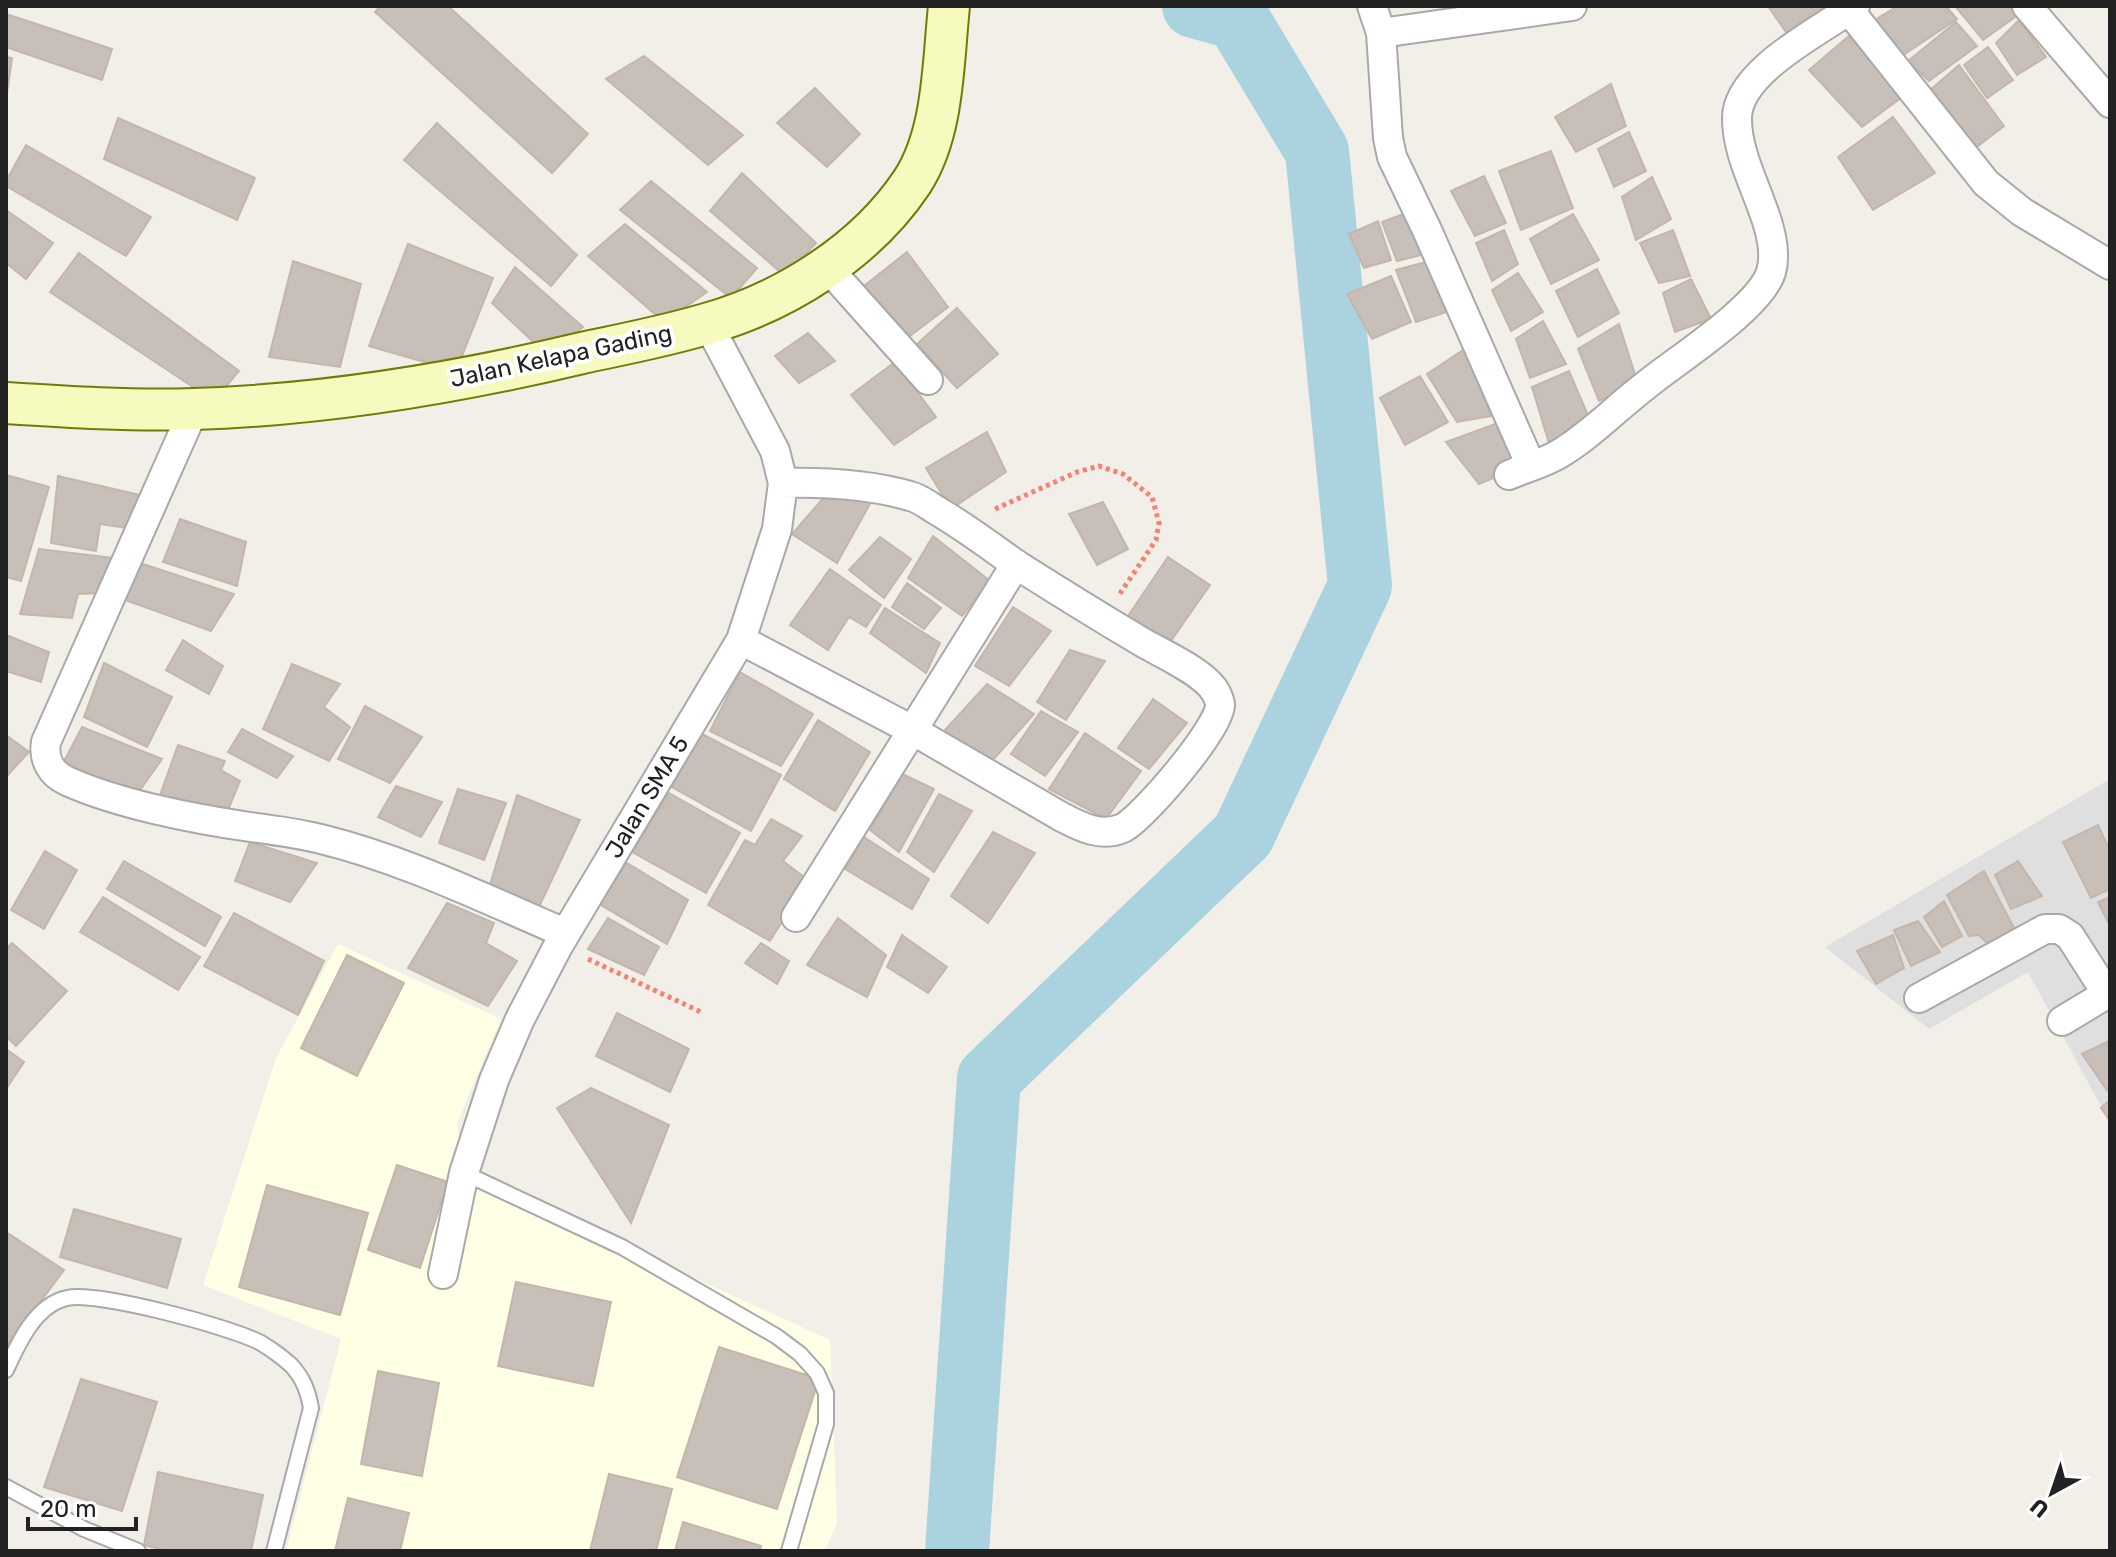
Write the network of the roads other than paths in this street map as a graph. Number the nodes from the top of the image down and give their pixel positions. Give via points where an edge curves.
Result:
1 (1572, 6) edge
2 (2027, 6) edge
3 (1852, 8) edge
4 (948, 18) edge
5 (1377, 19) edge
6 (2110, 103) edge
7 (2110, 265) edge
8 (827, 267) junction
9 (708, 324) junction
10 (928, 380) dead end
11 (6, 403) edge
12 (194, 409) junction
13 (783, 483) junction
14 (1016, 564) junction
15 (741, 640) junction
16 (912, 730) junction
17 (796, 917) dead end
18 (561, 939) junction
19 (2108, 993) edge
20 (1919, 998) dead end
21 (2062, 1021) dead end
22 (464, 1173) junction
23 (443, 1274) dead end
24 (6, 1370) edge
25 (6, 1487) edge
26 (138, 1551) edge
27 (274, 1551) edge
28 (789, 1551) edge

1 - 5 street
2 - 6 street
3 - 5 street via 1766,67 1739,99 1742,150 1771,237 1771,273 1759,290 1731,321 1587,435 1520,471 1427,230 1392,157
3 - 7 street via 1986,183 2022,212
4 - 8 street, Jalan Kelapa Gading via 931,139 912,181 879,223
8 - 9 street, Jalan Kelapa Gading via 772,298
8 - 10 street
9 - 12 street, Jalan Kelapa Gading via 487,375 302,402
9 - 13 street, Jalan SMA 5 via 775,451
11 - 12 street, Jalan Kelapa Gading
12 - 18 street via 46,742 49,765 63,780 171,813 282,830 362,850 419,871
13 - 14 street via 861,485 913,496
13 - 15 street, Jalan SMA 5 via 777,529
14 - 16 street
14 - 16 street via 1206,681 1220,705 1200,746 1137,818 1107,832 1083,828
15 - 16 street
15 - 18 street, Jalan SMA 5
16 - 17 street
18 - 22 street, Jalan SMA 5 via 494,1080
19 - 20 street via 2070,936 2045,929
19 - 21 street
22 - 23 street, Jalan SMA 5
22 - 28 lane via 622,1247 776,1336 817,1373 826,1393 826,1424
24 - 27 lane via 35,1320 67,1298 99,1298 204,1322 261,1343 290,1365 307,1387 311,1408
25 - 26 lane

